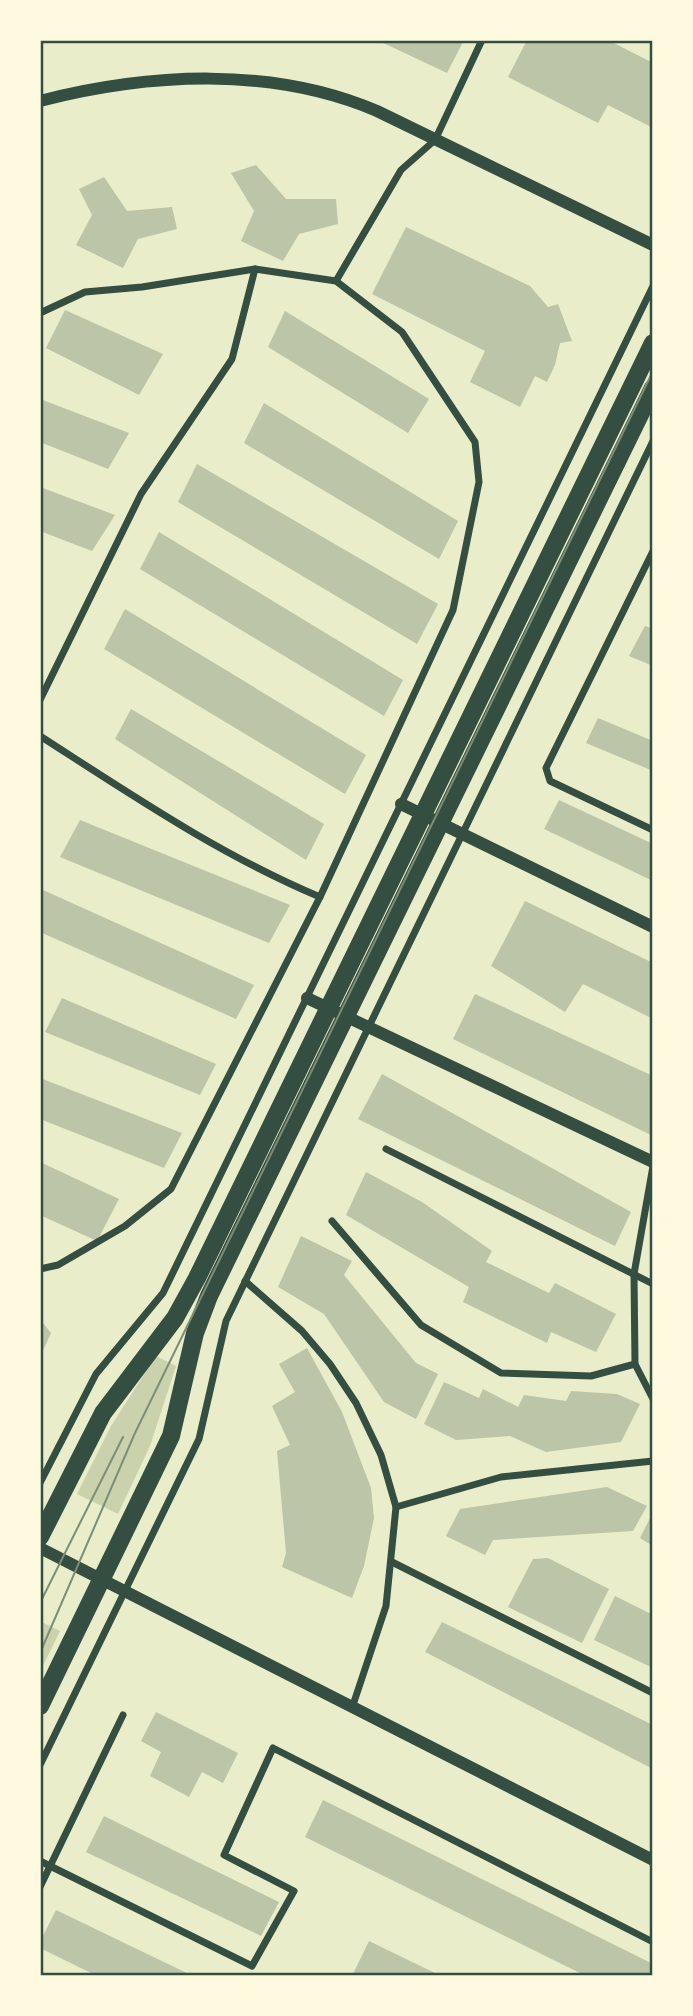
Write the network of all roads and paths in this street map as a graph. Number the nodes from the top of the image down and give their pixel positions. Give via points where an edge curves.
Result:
1 (482, 40) edge
2 (40, 101) edge
3 (435, 140) junction
4 (653, 245) edge
5 (255, 269) junction
6 (336, 281) junction
7 (653, 286) edge
8 (40, 313) edge
9 (653, 343) edge
10 (653, 388) edge
11 (653, 441) edge
12 (653, 551) edge
13 (40, 700) edge
14 (40, 736) edge
15 (401, 804) junction
16 (422, 815) junction
17 (440, 823) junction
18 (653, 830) edge
19 (462, 834) junction
20 (320, 898) junction
21 (653, 927) edge
22 (307, 998) junction
23 (328, 1008) junction
24 (346, 1016) junction
25 (368, 1027) junction
26 (386, 1149) dead end
27 (653, 1164) edge
28 (332, 1221) dead end
29 (40, 1269) edge
30 (634, 1275) junction
31 (245, 1281) junction
32 (653, 1284) edge
33 (635, 1364) junction
34 (653, 1399) edge
35 (653, 1461) edge
36 (40, 1483) edge
37 (396, 1507) junction
38 (40, 1537) edge
39 (40, 1548) edge
40 (392, 1562) junction
41 (102, 1579) junction
42 (127, 1591) junction
43 (653, 1693) edge
44 (353, 1705) junction
45 (40, 1706) edge
46 (123, 1715) dead end
47 (40, 1765) edge
48 (653, 1860) edge
49 (40, 1861) edge
50 (50, 1867) junction
51 (40, 1887) edge
52 (653, 1941) edge

1 - 3 street
2 - 3 street via 195,77 313,89 342,97
3 - 4 street
3 - 6 street via 401,170
5 - 6 street
5 - 8 street via 85,292
5 - 13 street via 232,359 141,494
6 - 20 street via 402,332 475,442 479,482 453,610
7 - 15 street
9 - 16 main road
10 - 17 main road
11 - 19 street
12 - 18 street via 546,768 550,781
14 - 20 street via 194,836
15 - 16 street
15 - 22 street
16 - 17 street
16 - 23 main road
17 - 19 street
17 - 24 main road
19 - 21 street
19 - 25 street
20 - 29 street via 171,1189 125,1226 58,1265
22 - 23 street
22 - 36 street via 163,1293 96,1374
23 - 24 street
23 - 38 main road via 197,1279 175,1318 103,1413
24 - 25 street
24 - 41 main road via 209,1296 195,1333 170,1436
25 - 27 street
25 - 31 street
26 - 30 street
27 - 30 street
28 - 33 street via 422,1325 501,1373 591,1376
30 - 32 street
30 - 33 street
31 - 37 street via 302,1331 330,1364 356,1403 381,1455
31 - 42 street via 226,1321 199,1439
33 - 34 street
35 - 37 street via 500,1477
37 - 40 street
39 - 41 street
40 - 43 street
40 - 44 street via 386,1606
41 - 42 street
41 - 45 main road
42 - 44 street
42 - 47 street
44 - 48 street
46 - 50 street
49 - 50 street
50 - 51 street
50 - 52 street via 251,1966 294,1891 224,1855 273,1748

